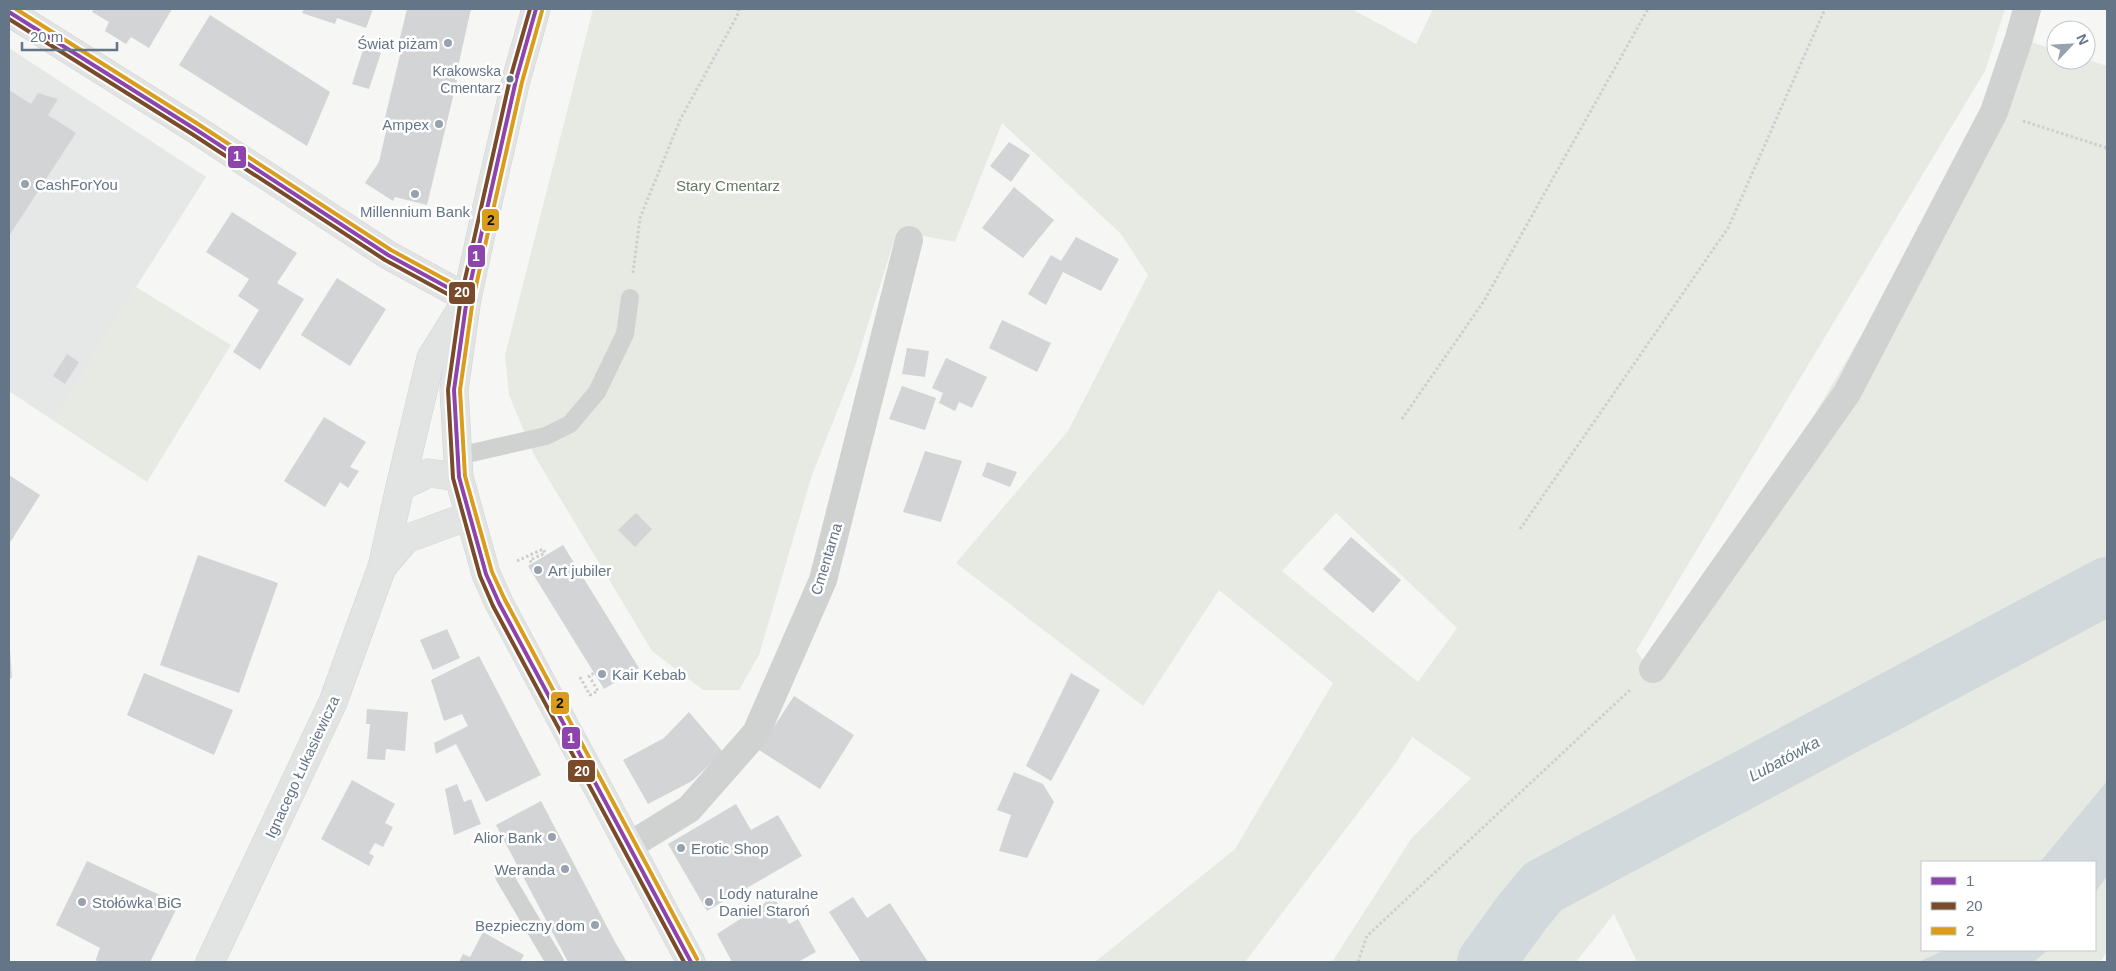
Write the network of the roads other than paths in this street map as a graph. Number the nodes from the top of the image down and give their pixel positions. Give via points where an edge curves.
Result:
1 (536, 9) edge
2 (2027, 9) edge
3 (9, 12) edge
4 (909, 240) dead end
5 (468, 298) junction
6 (630, 298) road end
7 (458, 467) junction
8 (400, 487) junction
9 (468, 516) junction
10 (382, 567) junction
11 (1653, 669) road end
12 (629, 846) junction
13 (504, 876) dead end
14 (210, 962) edge
15 (555, 962) edge
16 (691, 962) edge

1 - 5 street via 502,137
2 - 11 street via 1994,112 1847,393
3 - 5 street via 388,255
4 - 12 street, Cmentarna via 823,580 756,733 689,809
5 - 7 street via 454,390
5 - 8 street, Ignacego Łukasiewicza via 431,358
6 - 7 lane via 625,334 597,392 570,424 546,436
7 - 8 street via 429,474
7 - 9 street
8 - 10 street, Ignacego Łukasiewicza
9 - 10 street, Ignacego Łukasiewicza via 406,539
9 - 12 street via 486,574 499,603
10 - 14 street, Ignacego Łukasiewicza via 333,702
12 - 16 street
13 - 15 lane

